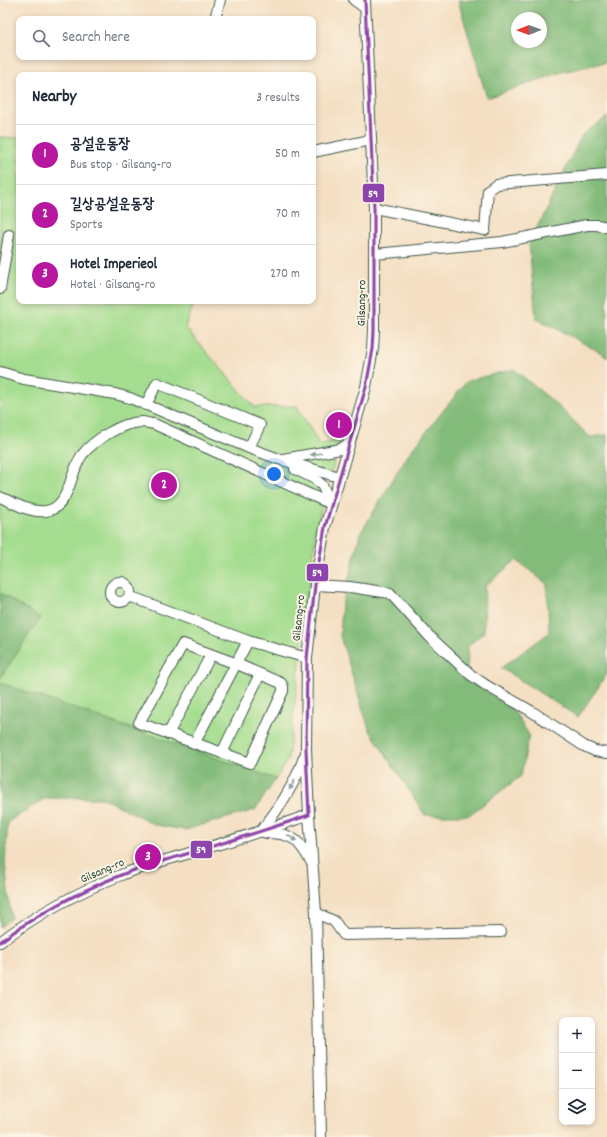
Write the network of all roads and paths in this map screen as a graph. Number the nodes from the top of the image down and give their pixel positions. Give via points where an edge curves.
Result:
1 (220, 0) edge
2 (354, 0) edge
3 (365, 4) edge
4 (216, 16) edge
5 (372, 140) junction
6 (316, 151) edge
7 (607, 175) edge
8 (374, 208) junction
9 (607, 227) edge
10 (9, 235) dead end
11 (375, 254) junction
12 (0, 289) edge
13 (0, 372) edge
14 (146, 405) junction
15 (350, 442) junction
16 (250, 448) junction
17 (279, 459) junction
18 (339, 477) junction
19 (0, 496) edge
20 (331, 504) junction
21 (315, 584) junction
22 (129, 596) dead end
23 (248, 641) junction
24 (211, 655) junction
25 (307, 658) junction
26 (237, 664) junction
27 (260, 674) junction
28 (168, 734) junction
29 (194, 744) junction
30 (306, 748) junction
31 (222, 753) junction
32 (607, 753) edge
33 (309, 814) junction
34 (260, 832) junction
35 (313, 864) junction
36 (316, 913) junction
37 (501, 932) dead end
38 (0, 942) edge
39 (321, 1137) edge

1 - 4 street
2 - 3 street
3 - 5 street, Gilsang-ro
5 - 6 street
5 - 8 street, Gilsang-ro
7 - 8 street via 496,184 488,190 484,230
8 - 11 street, Gilsang-ro
9 - 11 street via 587,224 502,242
10 - 12 street
11 - 15 street, Gilsang-ro via 373,349 366,387
13 - 14 street via 24,379 115,394
14 - 16 street
14 - 16 street via 157,383 260,425
15 -> 17 street via 342,449
15 - 18 street, Gilsang-ro
16 - 17 street
17 - 18 street
17 - 20 street via 322,485
18 - 20 street, Gilsang-ro
19 - 20 street via 37,512 57,507 64,499 82,456 93,444 111,431 141,422 154,424
20 - 21 street, Gilsang-ro
21 - 25 street, Gilsang-ro
21 - 32 street via 390,593 471,675 584,746
22 - 23 street
23 - 25 street
23 - 26 street
24 - 26 street
24 - 28 street
24 - 28 street via 183,644 139,723
25 - 30 street, Gilsang-ro
26 - 27 street
26 - 29 street
27 - 31 street
27 - 31 street via 284,687 250,763
28 - 29 street
29 - 31 street
30 - 33 street, Gilsang-ro
30 -> 34 street via 293,784
33 - 34 street, Gilsang-ro
33 - 35 street
34 -> 35 street via 285,834 294,839
34 - 38 street, Gilsang-ro via 144,867 101,883 42,914
35 - 36 street
36 - 37 street via 334,921 344,935
36 - 39 street

